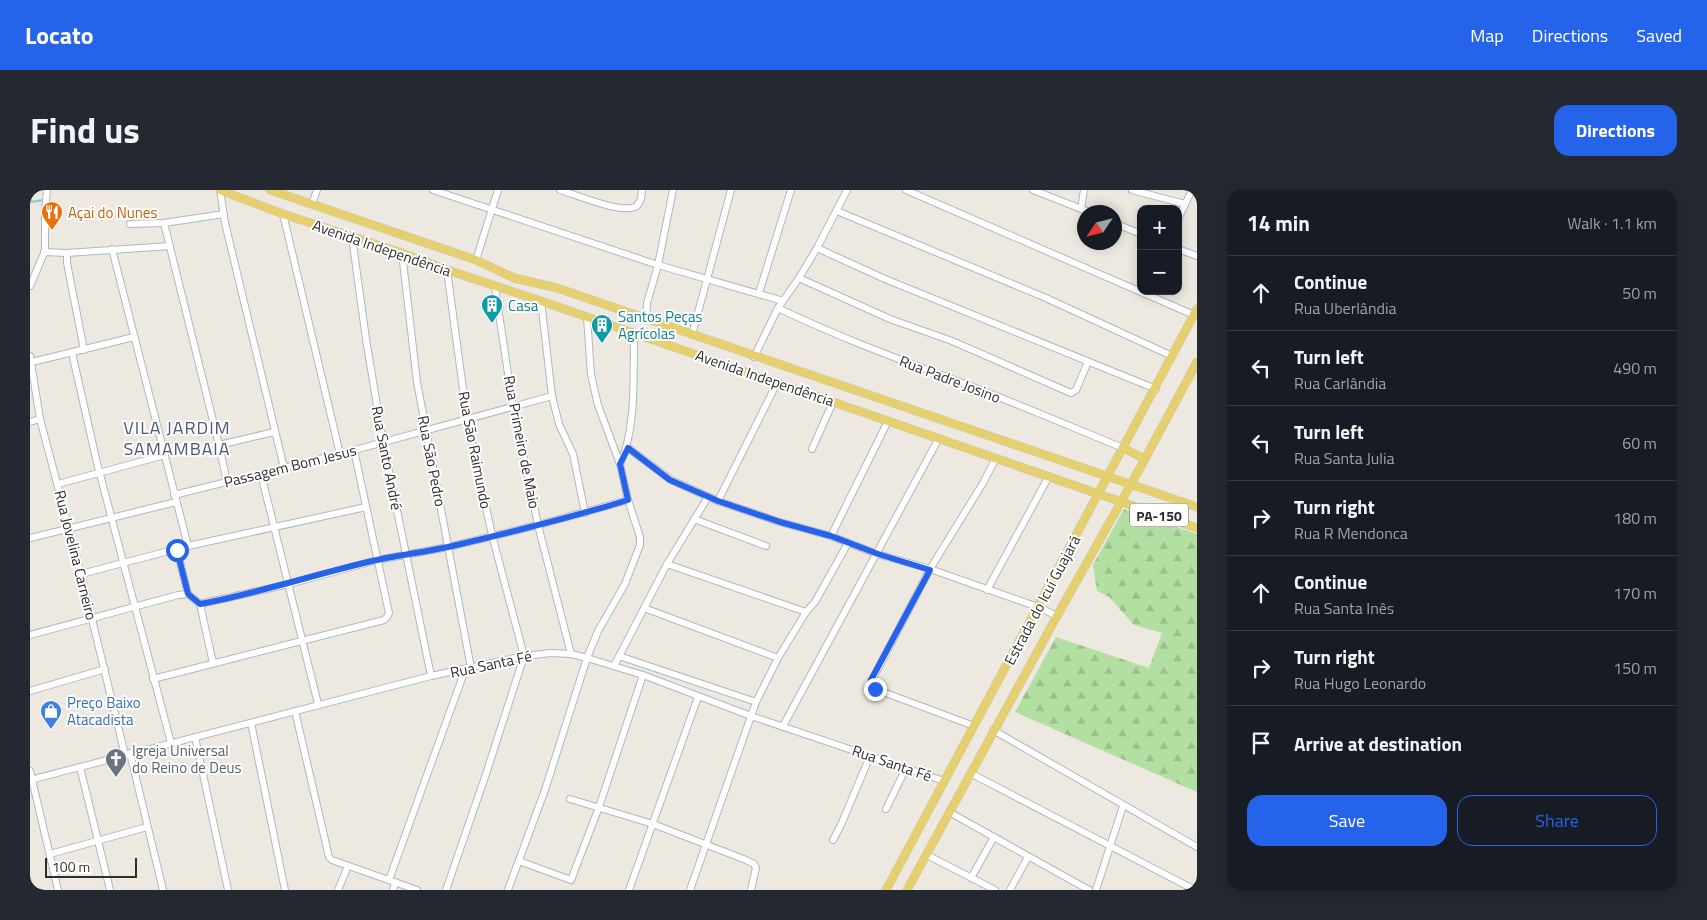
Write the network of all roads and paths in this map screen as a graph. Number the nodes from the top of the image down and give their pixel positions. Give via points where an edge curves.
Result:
1 (47, 190) edge
2 (220, 190) edge
3 (247, 190) edge
4 (270, 190) edge
5 (317, 190) edge
6 (433, 190) edge
7 (498, 190) edge
8 (560, 190) edge
9 (642, 190) edge
10 (673, 190) edge
11 (731, 190) edge
12 (791, 190) edge
13 (847, 190) edge
14 (906, 190) edge
15 (1033, 190) edge
16 (1084, 190) edge
17 (1132, 190) edge
18 (1192, 190) edge
19 (245, 198) junction
20 (312, 204) junction
21 (1185, 204) junction
22 (1082, 205) edge
23 (1077, 207) edge
24 (492, 210) junction
25 (1182, 210) edge
26 (837, 211) junction
27 (224, 214) junction
28 (283, 214) junction
29 (164, 223) junction
30 (130, 224) dead end
31 (1122, 226) edge
32 (1137, 232) edge
33 (352, 237) junction
34 (170, 246) junction
35 (817, 248) junction
36 (112, 249) junction
37 (1181, 250) edge
38 (44, 252) junction
39 (67, 253) junction
40 (402, 253) junction
41 (1197, 256) edge
42 (476, 260) junction
43 (658, 265) junction
44 (447, 270) junction
45 (799, 278) junction
46 (707, 279) junction
47 (30, 286) edge
48 (495, 287) junction
49 (759, 293) junction
50 (541, 301) junction
51 (783, 301) junction
52 (778, 308) junction
53 (1195, 312) edge
54 (587, 317) junction
55 (646, 320) junction
56 (634, 333) junction
57 (692, 335) junction
58 (134, 337) junction
59 (84, 350) junction
60 (72, 353) junction
61 (1172, 356) junction
62 (754, 357) junction
63 (31, 359) edge
64 (1088, 362) junction
65 (1197, 362) edge
66 (777, 382) junction
67 (1156, 389) junction
68 (552, 396) junction
69 (833, 402) junction
70 (514, 407) junction
71 (467, 418) junction
72 (40, 419) junction
73 (888, 421) junction
74 (30, 422) edge
75 (426, 430) junction
76 (274, 432) junction
77 (982, 435) junction
78 (939, 438) junction
79 (383, 442) junction
80 (219, 445) junction
81 (628, 448) junction
82 (1123, 448) junction
83 (354, 450) junction
84 (812, 450) dead end
85 (974, 451) junction
86 (340, 454) junction
87 (165, 455) junction
88 (996, 458) junction
89 (1145, 459) junction
90 (620, 464) junction
91 (284, 468) junction
92 (100, 473) junction
93 (261, 474) junction
94 (1049, 476) junction
95 (1108, 477) junction
96 (227, 482) junction
97 (58, 484) junction
98 (1131, 484) junction
99 (1099, 494) junction
100 (174, 495) junction
101 (708, 497) junction
102 (628, 500) junction
103 (718, 501) junction
104 (1122, 501) junction
105 (176, 502) junction
106 (366, 507) junction
107 (1197, 507) edge
108 (585, 513) junction
109 (112, 518) junction
110 (694, 519) junction
111 (538, 525) junction
112 (275, 527) junction
113 (1197, 528) edge
114 (70, 529) junction
115 (492, 535) junction
116 (831, 536) junction
117 (30, 538) edge
118 (848, 543) junction
119 (188, 546) junction
120 (448, 546) junction
121 (766, 546) dead end
122 (177, 550) junction
123 (878, 554) junction
124 (405, 555) junction
125 (377, 560) junction
126 (124, 564) junction
127 (667, 564) junction
128 (930, 570) junction
129 (82, 574) junction
130 (289, 584) junction
131 (987, 590) junction
132 (188, 594) junction
133 (200, 604) junction
134 (135, 607) junction
135 (1038, 607) junction
136 (644, 608) junction
137 (806, 612) junction
138 (1057, 616) junction
139 (92, 619) junction
140 (30, 635) edge
141 (302, 640) junction
142 (571, 654) junction
143 (524, 656) junction
144 (619, 656) junction
145 (587, 658) junction
146 (778, 658) junction
147 (213, 663) junction
148 (614, 666) junction
149 (105, 669) junction
150 (468, 669) junction
151 (643, 675) junction
152 (431, 676) junction
153 (154, 679) junction
154 (30, 691) edge
155 (698, 697) junction
156 (756, 702) junction
157 (318, 704) junction
158 (295, 711) junction
159 (751, 716) junction
160 (251, 723) junction
161 (783, 726) junction
162 (974, 726) junction
163 (993, 730) junction
164 (195, 736) junction
165 (171, 743) junction
166 (127, 754) junction
167 (870, 756) junction
168 (80, 767) junction
169 (906, 768) junction
170 (30, 771) edge
171 (970, 773) junction
172 (31, 780) edge
173 (944, 781) junction
174 (570, 799) dead end
175 (1123, 806) junction
176 (599, 807) junction
177 (886, 809) dead end
178 (950, 812) junction
179 (653, 824) junction
180 (147, 827) junction
181 (994, 837) junction
182 (833, 840) dead end
183 (99, 841) junction
184 (706, 844) junction
185 (1110, 845) junction
186 (1197, 847) edge
187 (50, 854) junction
188 (927, 854) junction
189 (1028, 857) junction
190 (519, 861) junction
191 (348, 866) junction
192 (971, 878) junction
193 (392, 881) junction
194 (58, 890) edge
195 (110, 890) edge
196 (163, 890) edge
197 (228, 890) edge
198 (285, 890) edge
199 (338, 890) edge
200 (393, 890) edge
201 (417, 890) edge
202 (446, 890) edge
203 (508, 890) edge
204 (629, 890) edge
205 (690, 890) edge
206 (751, 890) edge
207 (886, 890) edge
208 (907, 890) edge
209 (995, 890) edge
210 (1010, 890) edge
211 (1090, 890) edge
212 (1096, 890) edge
213 (1195, 890) edge

1 - 38 street
2 - 19 main road, Avenida Independência / PA-150
2 - 27 street
3 - 19 main road
4 - 20 main road, Avenida Independência / PA-150
5 - 20 street
6 - 24 street
7 - 24 street
8 - 9 street via 627,210 637,206
10 - 43 street
11 - 46 street
12 - 49 street
13 - 26 street
14 - 53 street
15 - 23 street
16 - 22 street
17 - 21 street
18 - 21 street
19 - 28 main road, Avenida Independência / PA-150
20 - 42 main road, Avenida Independência / PA-150
21 - 25 street
24 - 42 street
24 - 43 street
26 - 35 street
26 - 61 street via 1046,298
27 - 29 street
27 - 76 street
28 - 33 main road, Avenida Independência / PA-150
28 - 86 street
29 - 30 street
29 - 34 street
31 - 32 street
33 - 40 main road, Avenida Independência / PA-150
33 - 79 street, Rua Santo André
34 - 36 street
34 - 80 street
35 - 45 street
35 - 64 street
36 - 39 street
36 - 58 street
37 - 41 street
38 - 39 street
38 - 47 street
39 - 59 street
40 - 44 main road, Avenida Independência / PA-150
40 - 75 street, Rua São Pedro
42 - 55 main road, Avenida Independência / PA-150 via 514,278 557,288
43 - 46 street
43 - 55 street via 647,303
44 - 48 main road, Avenida Independência / PA-150
44 - 71 street, Rua São Raimundo
45 - 51 street
45 - 64 street via 1071,393 1076,390
46 - 49 street
46 - 57 street
48 - 50 main road, Avenida Independência / PA-150
48 - 70 street, Rua Primeiro de Maio
49 - 51 street
50 - 54 main road, Avenida Independência / PA-150
50 - 68 street
51 - 52 street
52 - 62 street
52 - 82 street, Rua Padre Josino
53 - 61 main road, Estrada do Icuí Guajará
54 - 56 main road, Avenida Independência / PA-150
54 - 90 street via 596,398
55 - 57 main road, Avenida Independência / PA-150
56 - 66 main road, Avenida Independência / PA-150
56 - 81 street
57 - 62 main road, Avenida Independência / PA-150
58 - 59 street
58 - 87 street
59 - 60 street
60 - 63 street
60 - 92 street
61 - 67 main road, Estrada do Icuí Guajará
62 - 77 main road, Avenida Independência / PA-150
63 - 72 street, Rua Jovelina Carneiro
64 - 67 street
65 - 89 main road, Estrada do Icuí Guajará
66 - 69 main road, Avenida Independência / PA-150
66 - 103 street
67 - 82 main road, Estrada do Icuí Guajará
68 - 70 street, Passagem Bom Jesus
68 - 108 street via 559,424 573,454
69 - 73 main road, Avenida Independência / PA-150
69 - 84 street
70 - 71 street, Passagem Bom Jesus
70 - 111 street, Rua Primeiro de Maio
71 - 75 street, Passagem Bom Jesus
71 - 115 street, Rua São Raimundo
72 - 74 street
72 - 97 street, Rua Jovelina Carneiro
73 - 78 main road, Avenida Independência / PA-150
73 - 116 street
75 - 79 street, Passagem Bom Jesus
75 - 120 street, Rua São Pedro
76 - 80 street
76 - 91 street
77 - 85 main road
77 - 95 main road, Avenida Independência / PA-150
78 - 85 main road, Avenida Independência / PA-150
78 - 123 street
79 - 83 street, Passagem Bom Jesus
79 - 124 street, Rua Santo André
80 - 96 street
81 - 90 street
81 - 101 street via 670,480
82 - 89 main road
82 - 95 main road, Estrada do Icuí Guajará
83 - 86 street, Passagem Bom Jesus
83 - 106 street
85 - 88 main road, Avenida Independência / PA-150
86 - 91 street, Passagem Bom Jesus
87 - 92 street
87 - 100 street
88 - 94 main road, Avenida Independência / PA-150
88 - 128 street
89 - 98 main road, Estrada do Icuí Guajará
90 - 102 street
91 - 93 street, Passagem Bom Jesus
92 - 97 street
92 - 109 street
93 - 96 street, Passagem Bom Jesus
93 - 112 street
94 - 99 main road, Avenida Independência / PA-150
94 - 131 street
95 - 98 main road, Avenida Independência / PA-150
95 - 99 main road, Estrada do Icuí Guajará
96 - 100 street, Passagem Bom Jesus
97 - 114 street, Rua Jovelina Carneiro
98 - 104 main road, Estrada do Icuí Guajará
98 - 107 main road, Avenida Independência / PA-150
99 - 104 main road, Avenida Independência / PA-150
99 - 135 main road, Estrada do Icuí Guajará
100 - 105 street
101 - 103 street
101 - 110 street
102 - 108 street
102 - 145 street via 640,545
103 - 116 street
104 - 113 main road, Avenida Independência / PA-150
104 - 138 main road, Estrada do Icuí Guajará
105 - 109 street
105 - 119 street
106 - 112 street
106 - 125 street
108 - 111 street
109 - 114 street
109 - 126 street
110 - 121 street
110 - 127 street
111 - 115 street
111 - 142 street, Rua Primeiro de Maio
112 - 119 street
112 - 130 street
114 - 117 street
114 - 129 street, Rua Jovelina Carneiro
115 - 120 street
115 - 143 street, Rua São Raimundo
116 - 118 street
118 - 123 street
118 - 137 street
119 - 122 street
120 - 124 street
120 - 150 street, Rua São Pedro
122 - 126 street
122 - 132 street
123 - 128 street
123 - 161 street
124 - 125 street
124 - 152 street, Rua Santo André
125 - 130 street
125 - 141 street via 388,617
126 - 129 street
126 - 134 street
127 - 136 street
127 - 137 street
128 - 131 street
128 - 162 street via 870,684 875,689
129 - 139 street, Rua Jovelina Carneiro
130 - 133 street
130 - 141 street
131 - 135 street
132 - 133 street
132 - 134 street
133 - 147 street
134 - 139 street
134 - 153 street
135 - 138 street
135 - 162 main road, Estrada do Icuí Guajará
136 - 144 street
136 - 146 street
137 - 146 street
138 - 163 main road, Estrada do Icuí Guajará
139 - 140 street
139 - 149 street, Rua Jovelina Carneiro
141 - 147 street
141 - 157 street
142 - 143 street, Rua Santa Fé
142 - 145 street, Rua Santa Fé
143 - 150 street, Rua Santa Fé
143 - 202 street
144 - 148 street
144 - 156 street
145 - 148 street, Rua Santa Fé
145 - 190 street
146 - 156 street
147 - 153 street
148 - 151 street, Rua Santa Fé
149 - 154 street
149 - 166 street, Rua Jovelina Carneiro
150 - 152 street, Rua Santa Fé
150 - 193 street
151 - 155 street, Rua Santa Fé
151 - 176 street
152 - 157 street, Rua Santa Fé
153 - 165 street
155 - 159 street, Rua Santa Fé
155 - 179 street
156 - 159 street
157 - 158 street, Rua Santa Fé
158 - 160 street, Rua Santa Fé
158 - 191 street via 328,852 332,860
159 - 161 street, Rua Santa Fé
159 - 184 street
160 - 164 street, Rua Santa Fé
160 - 198 street
161 - 167 street, Rua Santa Fé
162 - 173 main road, Estrada do Icuí Guajará
163 - 171 main road, Estrada do Icuí Guajará
163 - 175 street
164 - 165 street, Rua Santa Fé
164 - 197 street
165 - 166 street, Rua Santa Fé
166 - 168 street, Rua Santa Fé
166 - 180 street, Rua Jovelina Carneiro
167 - 169 street, Rua Santa Fé
167 - 182 street
168 - 172 street, Rua Santa Fé
168 - 183 street
169 - 173 street, Rua Santa Fé
169 - 177 street
170 - 172 street
171 - 178 main road, Estrada do Icuí Guajará
171 - 185 street
172 - 187 street
173 - 207 main road, Estrada do Icuí Guajará
174 - 176 street
175 - 185 street
175 - 186 street
176 - 179 street
176 - 190 street via 571,880
178 - 181 street
178 - 188 main road, Estrada do Icuí Guajará
179 - 184 street
179 - 204 street
180 - 183 street
180 - 196 street, Rua Jovelina Carneiro
181 - 189 street
181 - 192 street
183 - 187 street
183 - 195 street
184 - 205 street
184 - 206 street via 754,864 755,879
185 - 212 street
185 - 213 street
187 - 194 street
188 - 192 street
188 - 208 main road, Estrada do Icuí Guajará
189 - 210 street
189 - 211 street
190 - 203 street
191 - 193 street
191 - 199 street
192 - 209 street
193 - 200 street
193 - 201 street

